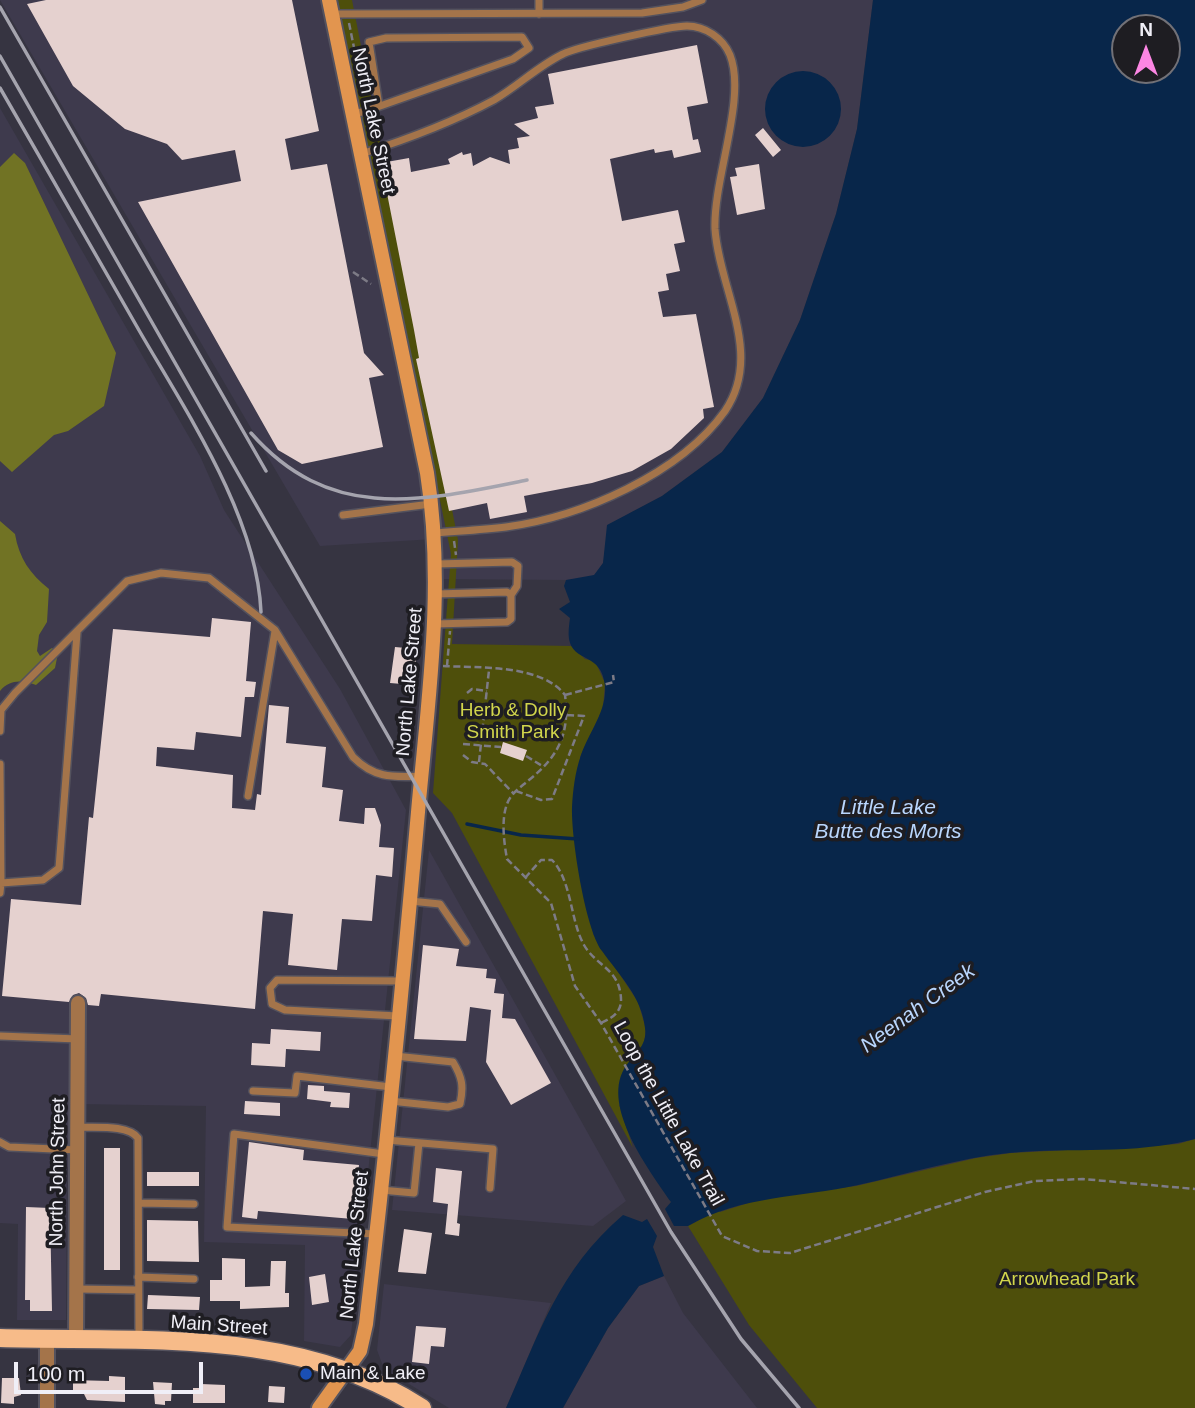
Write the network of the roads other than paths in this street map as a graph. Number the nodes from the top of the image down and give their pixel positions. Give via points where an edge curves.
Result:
1 (539, 0) edge
2 (702, 0) edge
3 (330, 7) edge
4 (539, 14) junction
5 (380, 106) junction
6 (352, 114) junction
7 (361, 154) junction
8 (432, 504) junction
9 (343, 515) dead end
10 (434, 533) junction
11 (436, 564) junction
12 (436, 594) junction
13 (511, 595) junction
14 (435, 624) junction
15 (275, 630) junction
16 (77, 633) junction
17 (0, 731) edge
18 (0, 764) edge
19 (422, 776) junction
20 (248, 796) dead end
21 (1, 883) edge
22 (0, 892) edge
23 (410, 900) junction
24 (466, 942) dead end
25 (402, 982) junction
26 (78, 1003) dead end
27 (398, 1016) junction
28 (0, 1036) edge
29 (79, 1039) junction
30 (394, 1056) junction
31 (253, 1091) dead end
32 (390, 1094) junction
33 (78, 1128) junction
34 (0, 1142) edge
35 (419, 1143) junction
36 (385, 1147) junction
37 (77, 1150) junction
38 (490, 1188) dead end
39 (381, 1190) junction
40 (139, 1203) junction
41 (194, 1204) dead end
42 (376, 1234) junction
43 (138, 1276) junction
44 (194, 1279) dead end
45 (76, 1289) junction
46 (138, 1290) junction
47 (0, 1338) edge
48 (47, 1339) junction
49 (76, 1340) junction
50 (139, 1342) junction
51 (347, 1370) junction
52 (47, 1408) edge
53 (319, 1408) edge
54 (422, 1408) edge

1 - 4 lane
2 - 4 lane via 654,12
3 - 4 lane
3 - 6 main road, North Lake Street
5 - 5 lane via 513,59 529,48 522,37 369,42
5 - 6 lane
6 - 7 main road, North Lake Street
7 - 8 main road, North Lake Street
7 - 10 lane via 494,100 565,52 687,26 711,31 729,54 735,85 715,231 739,328 738,384 727,407 690,450 660,471 594,503 507,527
8 - 9 lane
8 - 10 main road, North Lake Street
10 - 11 main road, North Lake Street
11 - 12 main road, North Lake Street
11 - 13 lane via 512,562 519,573
12 - 13 lane
12 - 14 main road, North Lake Street
13 - 14 lane via 511,620 507,622
14 - 19 main road, North Lake Street
15 - 16 lane via 209,578 162,573 127,581
15 - 19 lane via 367,771 380,776
15 - 20 lane
16 - 17 lane via 1,710
16 - 21 lane via 59,868 43,880
18 - 21 lane
19 - 23 main road, North Lake Street
21 - 22 lane
23 - 24 lane via 440,904
23 - 25 main road, North Lake Street
25 - 27 main road, North Lake Street
25 - 27 lane via 313,978 277,980 270,988 272,1004 285,1010
26 - 29 street, North John Street
27 - 30 main road, North Lake Street
28 - 29 lane
29 - 33 street, North John Street
30 - 32 main road, North Lake Street
30 - 32 lane via 453,1062 463,1079 462,1093 460,1104 448,1107
31 - 32 lane via 295,1093 297,1076
32 - 36 main road, North Lake Street
33 - 37 street, North John Street
33 - 40 lane via 134,1132 139,1144
34 - 37 lane via 9,1147
35 - 36 lane
35 - 38 lane via 493,1149
35 - 39 lane via 414,1193
36 - 39 main road, North Lake Street
36 - 42 lane via 234,1134 227,1227
37 - 45 street, North John Street
39 - 42 main road, North Lake Street
40 - 41 lane
40 - 43 lane
42 - 51 main road, North Lake Street via 364,1337
43 - 44 lane
43 - 46 lane
45 - 46 lane
45 - 49 street, North John Street
46 - 50 lane
47 - 48 main road, Main Street
48 - 49 main road, Main Street
48 - 52 street
49 - 50 main road, Main Street
50 - 51 main road, Main Street via 253,1348
51 - 53 main road, North Lake Street
51 - 54 main road, Main Street

